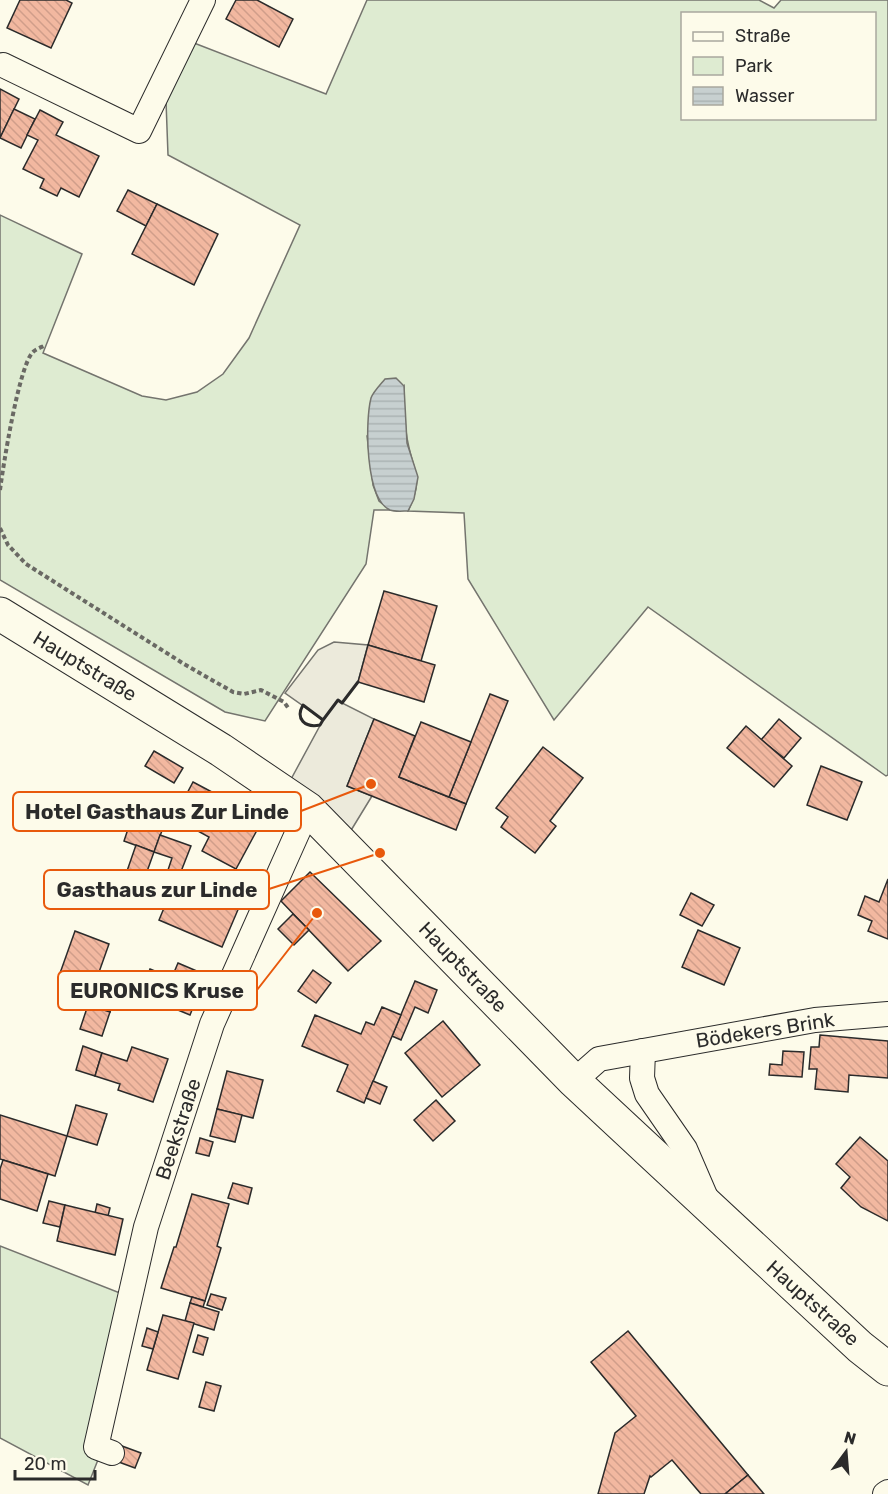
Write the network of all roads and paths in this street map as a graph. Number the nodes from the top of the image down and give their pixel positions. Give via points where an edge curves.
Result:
1 (203, 0) edge
2 (3, 65) dead end
3 (46, 345) dead end
4 (0, 490) edge
5 (0, 528) edge
6 (0, 614) edge
7 (290, 709) dead end
8 (308, 809) junction
9 (888, 1014) edge
10 (643, 1051) junction
11 (574, 1082) junction
12 (711, 1210) junction
13 (888, 1369) edge
14 (112, 1453) dead end

1 - 2 street via 139,131
3 - 4 path via 32,352 24,367
5 - 7 path via 8,545 26,564 184,664 233,692 261,690
6 - 8 main road, Hauptstraße via 221,750
8 - 11 main road, Hauptstraße
8 - 14 street, Beekstraße via 212,1024 146,1227 96,1447
9 - 10 street, Bödekers Brink via 815,1020
10 - 11 street, Bödekers Brink via 599,1059
10 - 12 street via 642,1078 647,1094 685,1149
11 - 12 main road, Hauptstraße
12 - 13 main road, Hauptstraße

